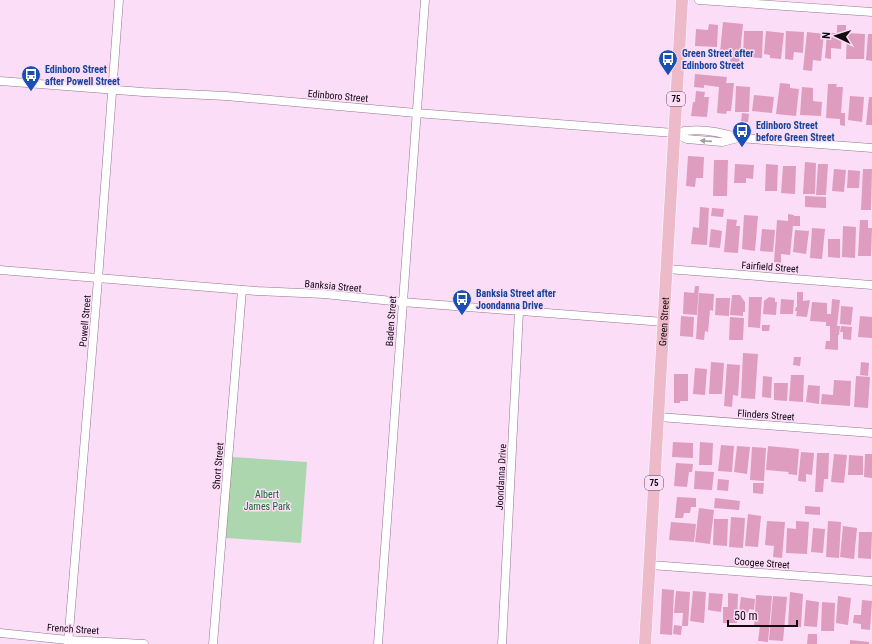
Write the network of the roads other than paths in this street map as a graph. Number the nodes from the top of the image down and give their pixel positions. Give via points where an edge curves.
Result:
1 (119, 0) edge
2 (425, 0) edge
3 (682, 0) edge
4 (699, 0) edge
5 (872, 12) edge
6 (0, 81) edge
7 (112, 90) junction
8 (416, 113) junction
9 (674, 133) junction
10 (872, 148) edge
11 (0, 270) edge
12 (668, 270) junction
13 (98, 279) junction
14 (872, 285) edge
15 (242, 290) junction
16 (402, 302) junction
17 (520, 312) junction
18 (664, 322) junction
19 (659, 417) junction
20 (872, 433) edge
21 (650, 565) junction
22 (872, 581) edge
23 (0, 633) edge
24 (68, 642) edge
25 (144, 644) edge
26 (214, 644) edge
27 (378, 644) edge
28 (502, 644) edge
29 (645, 644) edge

1 - 7 street, Powell Street
2 - 8 street, Baden Street
3 - 9 main road, Green Street / 75
4 - 5 street
6 - 7 street, Edinboro Street
7 - 8 street, Edinboro Street via 226,96
7 - 13 street, Powell Street
8 - 9 street, Edinboro Street
8 - 16 street, Baden Street
9 - 10 street, Edinboro Street via 687,139 722,142 739,138
9 - 12 main road, Green Street / 75
11 - 13 street, Banksia Street
12 - 14 street, Fairfield Street
12 - 18 main road, Green Street / 75
13 - 15 street, Banksia Street
13 - 24 street, Powell Street
15 - 16 street, Banksia Street via 324,294
15 - 26 street, Short Street
16 - 17 street, Banksia Street
16 - 27 street, Baden Street
17 - 18 street, Banksia Street
17 - 28 street, Joondanna Drive
18 - 19 main road, Green Street / 75
19 - 20 street, Flinders Street
19 - 21 main road, Green Street / 75
21 - 22 street, Coogee Street
21 - 29 main road, Green Street / 75
23 - 24 street, French Street
24 - 25 street, French Street

